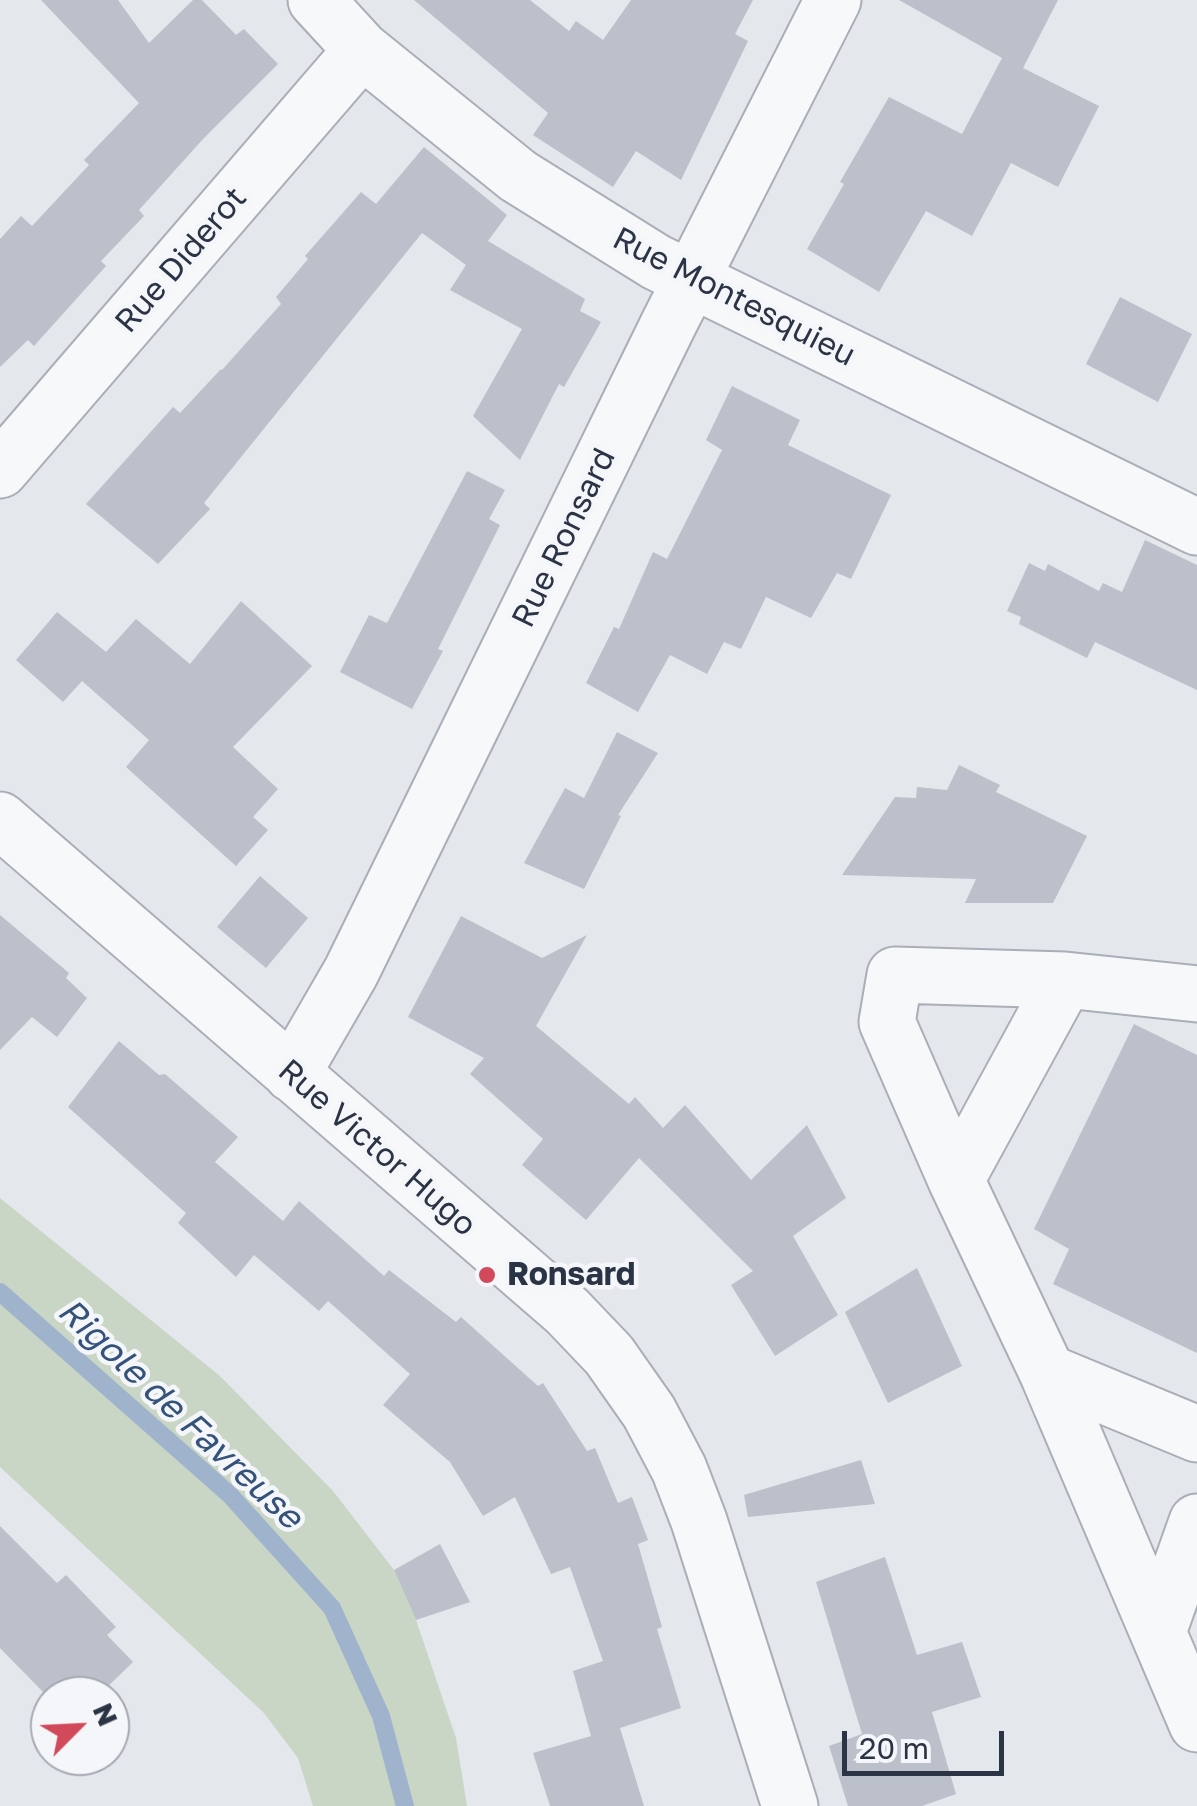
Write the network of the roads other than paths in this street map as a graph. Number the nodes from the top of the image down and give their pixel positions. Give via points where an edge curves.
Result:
1 (316, 0) edge
2 (833, 0) edge
3 (362, 50) junction
4 (692, 279) junction
5 (0, 470) edge
6 (1197, 527) edge
7 (0, 820) edge
8 (1064, 980) junction
9 (1197, 994) edge
10 (292, 1074) junction
11 (956, 1180) junction
12 (1047, 1372) junction
13 (1197, 1434) edge
14 (1197, 1522) edge
15 (1158, 1632) junction
16 (1197, 1724) edge
17 (790, 1806) edge

1 - 3 street, Rue Montesquieu
2 - 4 street, Rue Ronsard
3 - 4 street, Rue Montesquieu via 518,176
3 - 5 street, Rue Diderot
4 - 6 street, Rue Montesquieu
4 - 10 street, Rue Ronsard via 351,972
7 - 10 street, Rue Victor Hugo
8 - 9 street
8 - 11 street
8 - 11 street via 895,975 887,1022
10 - 17 street, Rue Victor Hugo via 566,1311 609,1355 649,1412 699,1522
11 - 12 street
12 - 13 street
12 - 15 street
14 - 15 street
15 - 16 street

